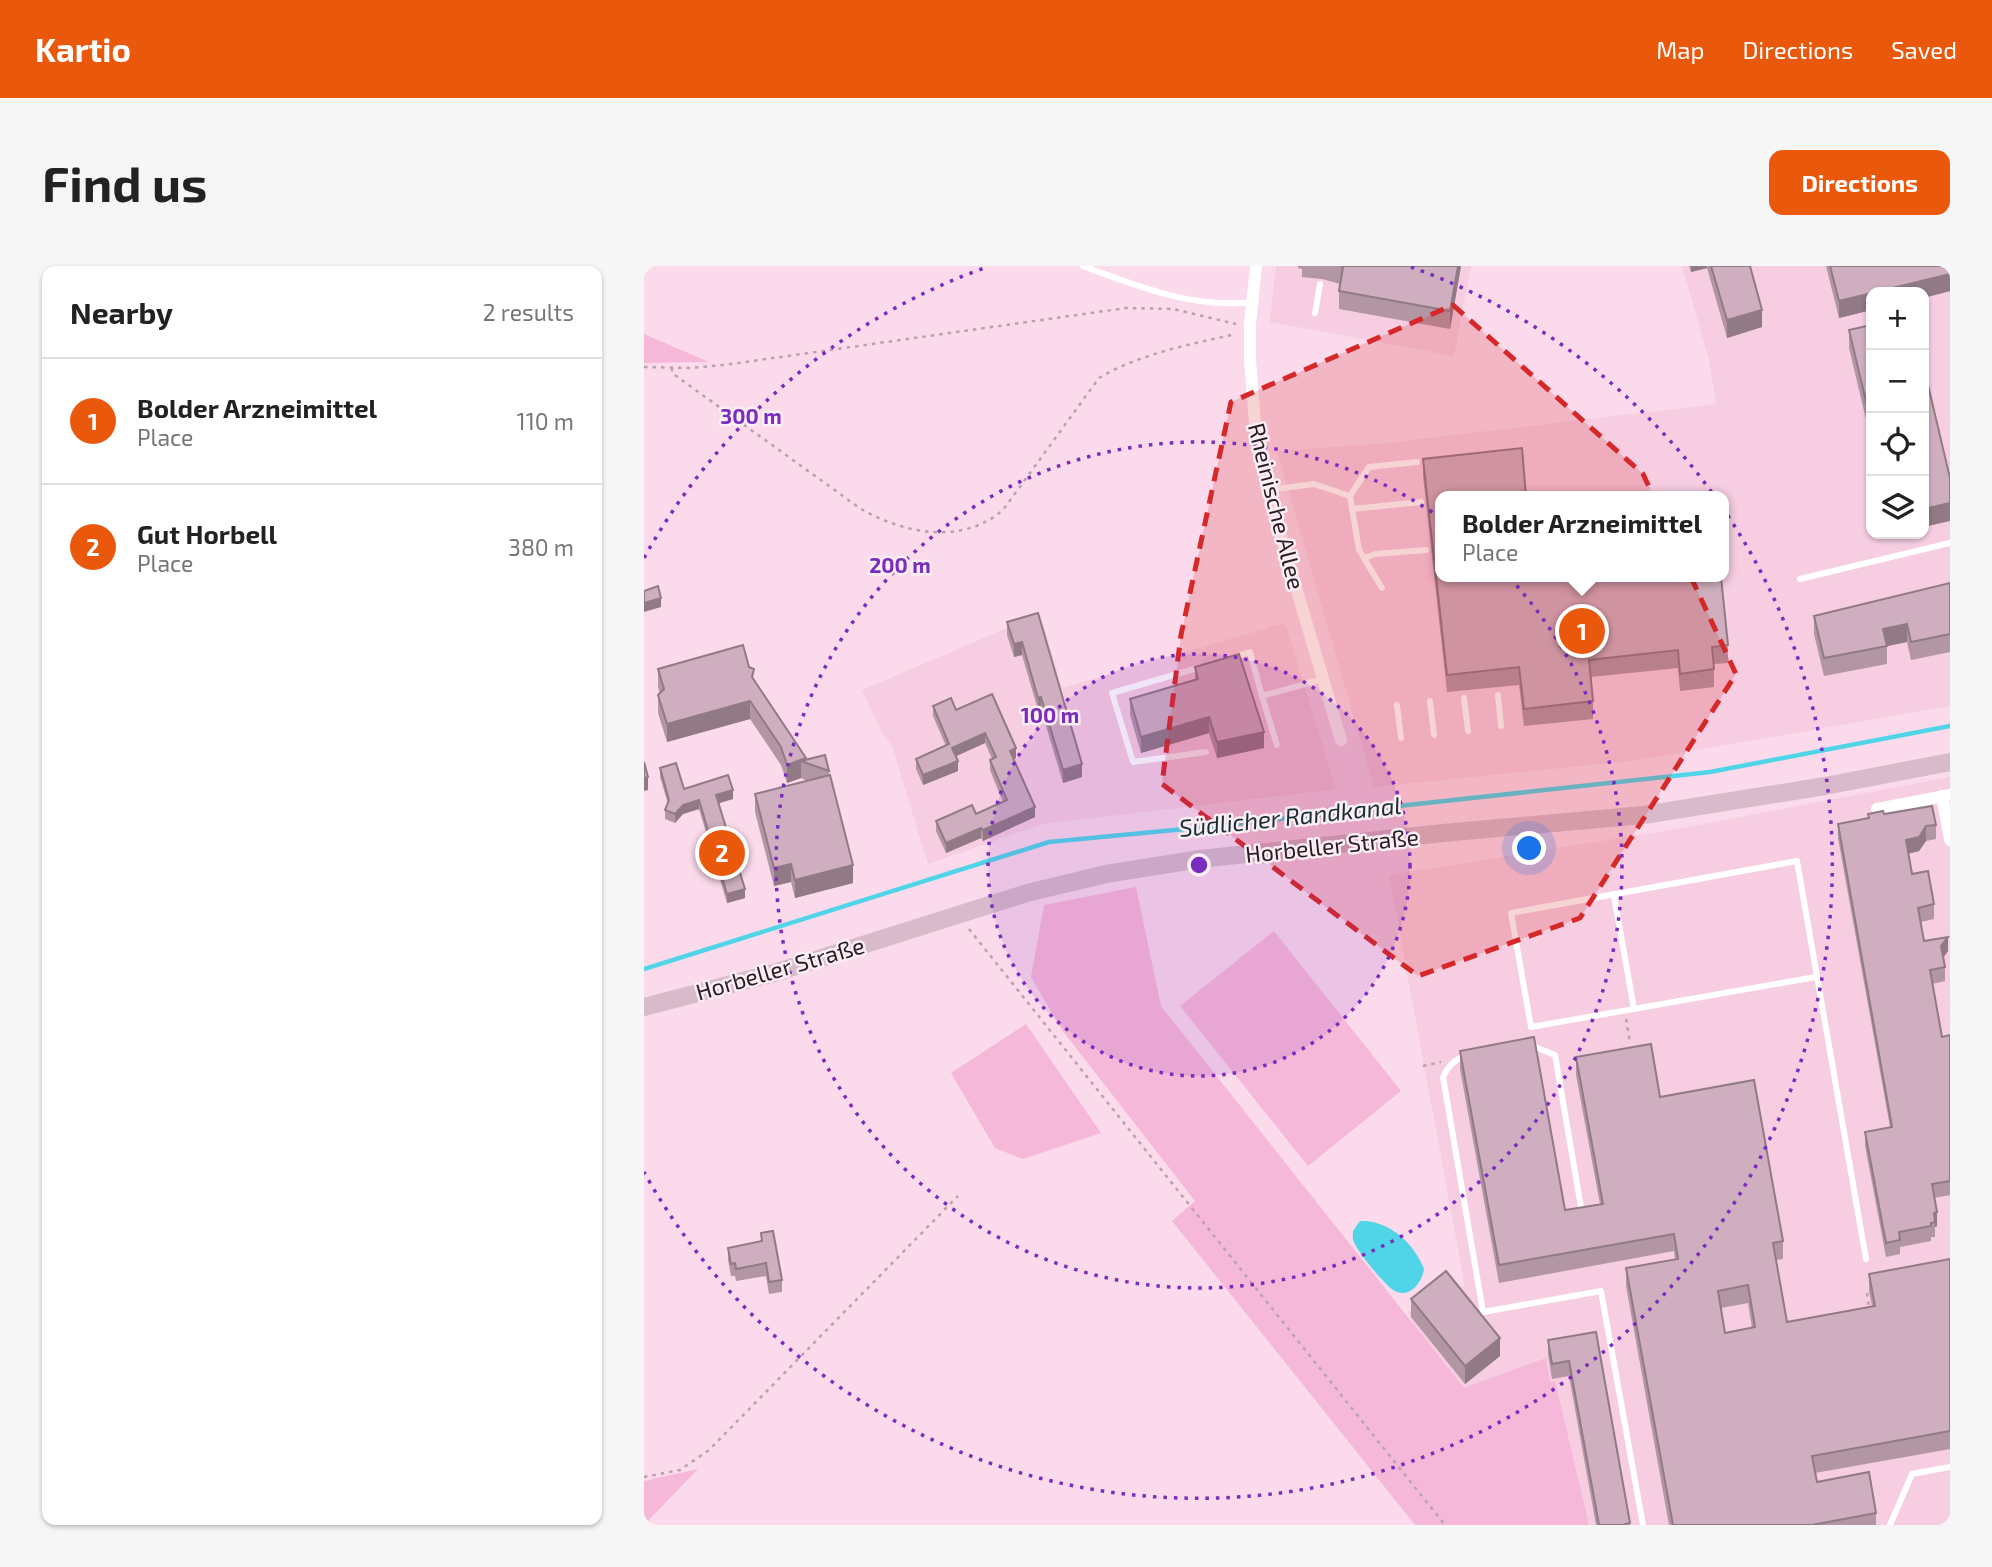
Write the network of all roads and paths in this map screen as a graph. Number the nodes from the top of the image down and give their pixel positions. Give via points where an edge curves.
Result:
1 (1083, 266) edge
2 (1256, 266) edge
3 (1320, 284) dead end
4 (1252, 302) junction
5 (1315, 313) dead end
6 (1250, 328) junction
7 (644, 367) edge
8 (672, 368) junction
9 (1417, 462) dead end
10 (1268, 490) junction
11 (1350, 496) junction
12 (1421, 502) dead end
13 (1352, 509) junction
14 (1950, 543) edge
15 (1426, 550) dead end
16 (1364, 558) junction
17 (1800, 579) dead end
18 (1382, 588) dead end
19 (1225, 660) edge
20 (1212, 663) edge
21 (1323, 679) junction
22 (1498, 695) dead end
23 (1262, 696) junction
24 (1464, 698) dead end
25 (1430, 701) dead end
26 (1396, 705) dead end
27 (1501, 726) dead end
28 (1468, 731) dead end
29 (1434, 735) dead end
30 (1401, 738) dead end
31 (1341, 740) dead end
32 (1277, 745) dead end
33 (1206, 751) dead end
34 (1950, 762) edge
35 (1946, 796) edge
36 (1877, 809) edge
37 (1950, 840) edge
38 (1614, 896) junction
39 (957, 914) junction
40 (1816, 977) junction
41 (644, 1007) edge
42 (1634, 1009) junction
43 (1625, 1010) junction
44 (1630, 1043) dead end
45 (1518, 1046) edge
46 (1471, 1056) edge
47 (1423, 1066) dead end
48 (1448, 1067) junction
49 (958, 1196) dead end
50 (1583, 1218) edge
51 (1866, 1259) dead end
52 (1867, 1293) edge
53 (1871, 1314) edge
54 (1950, 1467) edge
55 (644, 1477) edge
56 (1445, 1525) edge
57 (1643, 1525) edge
58 (1890, 1525) edge

1 - 4 lane via 1194,301
2 - 4 street, Rheinische Allee
3 - 5 lane
4 - 6 street, Rheinische Allee
6 - 8 path via 1173,309 1126,308 724,365
6 - 8 path via 1149,357 1098,378 1003,510 984,523 954,531 908,529 876,518 683,381
6 - 10 street, Rheinische Allee via 1255,423
7 - 8 path
9 - 11 lane via 1369,467
10 - 11 lane via 1314,484
10 - 21 street, Rheinische Allee
11 - 13 lane
12 - 13 lane
13 - 16 lane
14 - 17 lane
15 - 16 lane
16 - 18 lane
19 - 23 lane via 1250,652
20 - 33 lane via 1112,693 1133,762
21 - 23 lane
21 - 31 street, Rheinische Allee
22 - 27 lane
23 - 32 lane
24 - 28 lane
25 - 29 lane
26 - 30 lane
34 - 39 main road, Horbeller Straße via 1644,815 1200,859 1107,874
35 - 36 street
35 - 37 street
38 - 40 lane via 1797,862
38 - 42 lane
38 - 43 lane via 1511,913 1531,1027
39 - 41 main road, Horbeller Straße via 774,973
39 - 56 path
40 - 42 lane
40 - 51 lane
42 - 43 lane
43 - 44 path
45 - 50 lane via 1529,1044 1555,1055
46 - 48 lane
47 - 48 path via 1441,1062
48 - 57 lane via 1443,1077 1483,1312 1601,1291
49 - 55 path via 709,1450 680,1470
52 - 53 path
54 - 58 lane via 1912,1474

